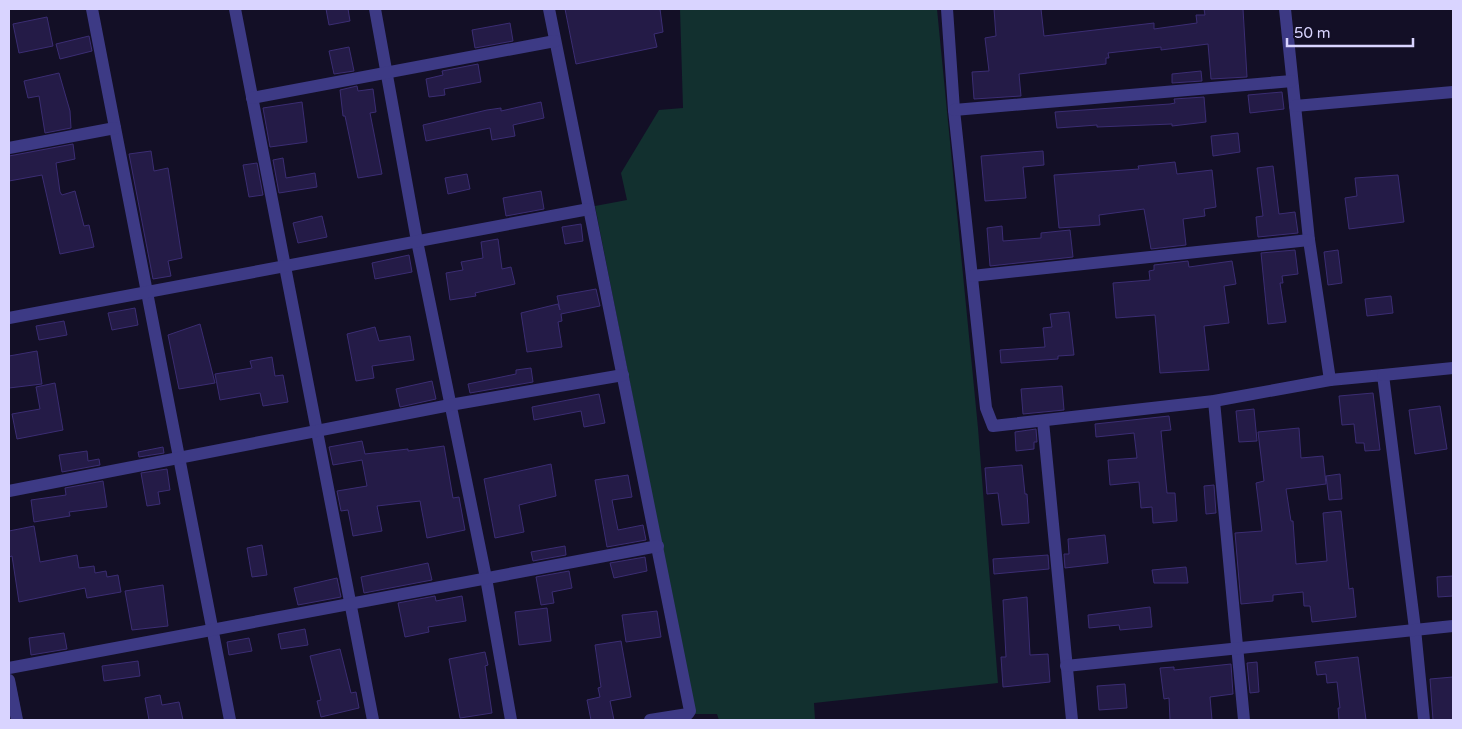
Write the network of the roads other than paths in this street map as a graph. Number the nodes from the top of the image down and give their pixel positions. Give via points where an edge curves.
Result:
1 (92, 9) edge
2 (235, 9) edge
3 (375, 9) edge
4 (548, 9) edge
5 (947, 9) edge
6 (1285, 9) edge
7 (555, 41) junction
8 (387, 72) junction
9 (1292, 81) junction
10 (1453, 92) edge
11 (252, 98) junction
12 (1295, 106) junction
13 (954, 110) junction
14 (116, 128) junction
15 (9, 148) edge
16 (589, 209) junction
17 (1309, 240) junction
18 (417, 241) junction
19 (284, 266) junction
20 (972, 276) junction
21 (147, 292) junction
22 (9, 318) edge
23 (1453, 368) edge
24 (623, 375) junction
25 (1383, 376) junction
26 (1330, 380) junction
27 (1214, 401) junction
28 (450, 405) junction
29 (1043, 421) junction
30 (317, 433) junction
31 (179, 459) junction
32 (9, 491) edge
33 (658, 546) junction
34 (486, 578) junction
35 (350, 605) junction
36 (1453, 626) edge
37 (212, 630) junction
38 (1415, 630) junction
39 (1238, 648) junction
40 (1066, 666) junction
41 (9, 668) edge
42 (9, 680) edge
43 (16, 720) edge
44 (230, 720) edge
45 (373, 720) edge
46 (511, 720) edge
47 (650, 720) edge
48 (1072, 720) edge
49 (1244, 720) edge
50 (1424, 720) edge

1 - 14 street
2 - 11 street
3 - 8 street
4 - 7 street
5 - 13 street
6 - 9 street
7 - 8 street
7 - 16 street
8 - 11 street
8 - 18 street
9 - 12 street
9 - 13 street
10 - 12 street
11 - 19 street
12 - 17 street
13 - 20 street
14 - 15 street
14 - 21 street
16 - 18 street
16 - 24 street
17 - 20 street
17 - 26 street
18 - 19 street
18 - 28 street
19 - 21 street
19 - 30 street
20 - 29 street via 986,408 993,426
21 - 22 street
21 - 31 street
23 - 25 street
24 - 28 street
24 - 33 street
25 - 26 street
25 - 38 street
26 - 27 street
27 - 29 street
27 - 39 street
28 - 30 street
28 - 34 street
29 - 40 street
30 - 31 street
30 - 35 street
31 - 32 street
31 - 37 street
33 - 34 street
33 - 47 street via 690,711
34 - 35 street
34 - 46 street
35 - 37 street
35 - 45 street
36 - 38 street
37 - 41 street
37 - 44 street
38 - 39 street
38 - 50 street
39 - 40 street
39 - 49 street
40 - 48 street
42 - 43 street

